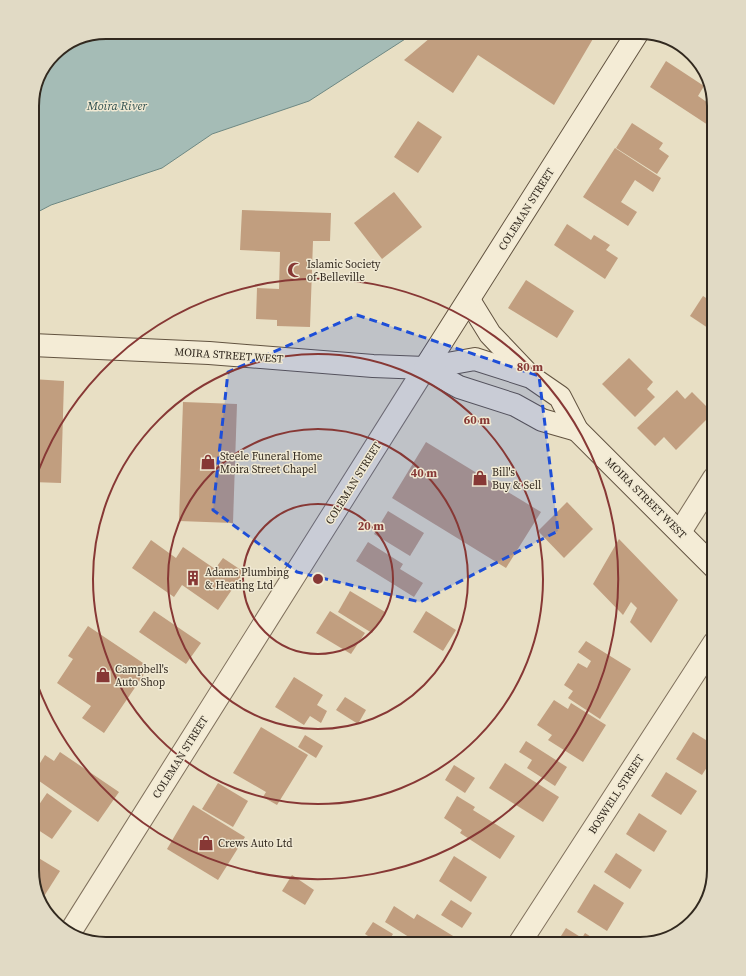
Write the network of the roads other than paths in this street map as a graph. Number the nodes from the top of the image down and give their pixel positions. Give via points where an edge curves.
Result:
1 (634, 39) edge
2 (469, 300) junction
3 (39, 345) edge
4 (425, 368) junction
5 (531, 377) junction
6 (578, 430) junction
7 (707, 489) edge
8 (680, 532) junction
9 (707, 560) edge
10 (707, 654) edge
11 (73, 928) edge
12 (524, 937) edge

1 - 2 main road, COLEMAN STREET
2 - 4 main road, COLEMAN STREET
2 - 5 main road via 490,334
3 - 4 main road, MOIRA STREET WEST via 209,353
4 - 5 main road, MOIRA STREET WEST via 475,359
4 - 6 main road, MOIRA STREET WEST via 459,387 515,405 542,420
4 - 11 main road, COLEMAN STREET
5 - 6 main road, MOIRA STREET WEST via 560,397
6 - 8 main road, MOIRA STREET WEST
7 - 8 main road
8 - 9 main road, MOIRA STREET WEST
10 - 12 main road, BOSWELL STREET

